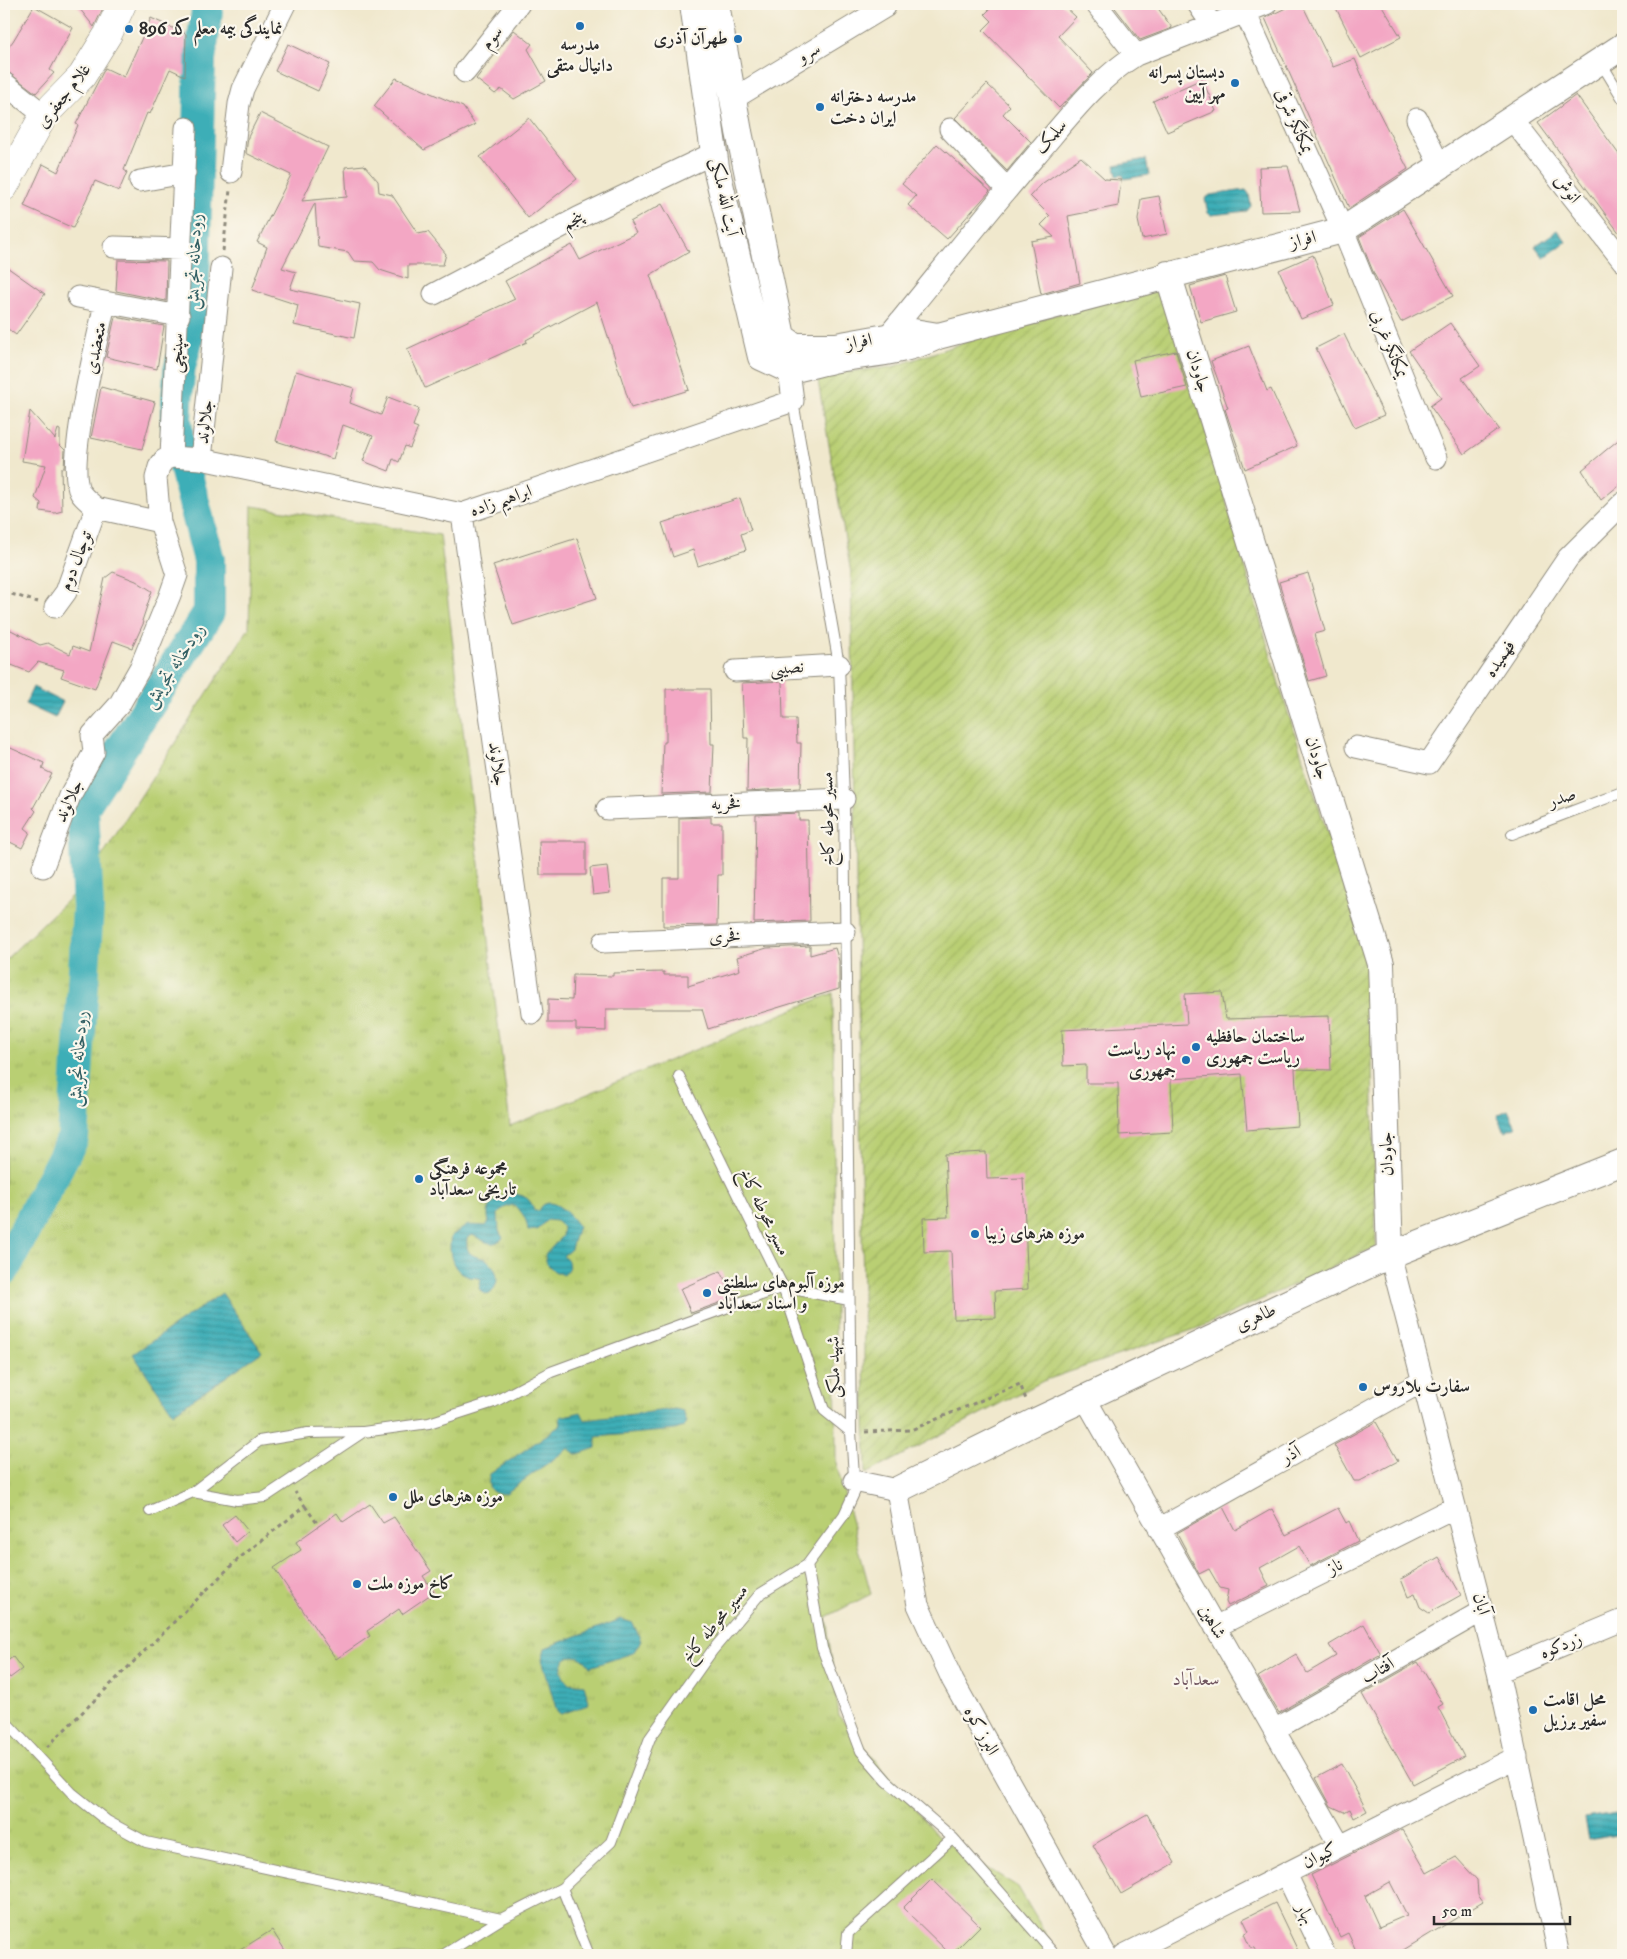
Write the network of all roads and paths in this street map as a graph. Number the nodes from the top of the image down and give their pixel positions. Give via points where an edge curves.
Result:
1 (122, 4) edge
2 (285, 4) edge
3 (518, 4) edge
4 (693, 4) edge
5 (716, 4) edge
6 (1096, 4) edge
7 (1198, 4) edge
8 (1258, 6) edge
9 (885, 7) dead end
10 (1212, 25) junction
11 (1623, 46) edge
12 (1136, 55) junction
13 (1599, 61) junction
14 (465, 72) dead end
15 (4, 83) edge
16 (1623, 98) edge
17 (733, 99) junction
18 (44, 115) junction
19 (1511, 118) junction
20 (1417, 119) dead end
21 (186, 128) dead end
22 (950, 129) dead end
23 (714, 153) junction
24 (1440, 166) junction
25 (232, 172) joint
26 (185, 173) junction
27 (140, 181) dead end
28 (4, 187) edge
29 (1007, 189) junction
30 (1343, 230) junction
31 (114, 247) dead end
32 (182, 249) junction
33 (1623, 261) edge
34 (221, 268) joint
35 (1168, 274) junction
36 (434, 294) dead end
37 (78, 297) dead end
38 (105, 303) junction
39 (179, 316) junction
40 (938, 336) junction
41 (782, 337) junction
42 (887, 337) junction
43 (789, 370) junction
44 (793, 401) junction
45 (171, 457) junction
46 (1436, 458) dead end
47 (201, 459) junction
48 (76, 467) joint
49 (1623, 502) edge
50 (96, 508) junction
51 (462, 514) junction
52 (160, 522) junction
53 (4, 594) edge
54 (55, 607) joint
55 (839, 665) junction
56 (735, 671) dead end
57 (1356, 746) dead end
58 (1623, 792) edge
59 (844, 799) junction
60 (607, 809) dead end
61 (1512, 834) dead end
62 (43, 866) dead end
63 (845, 932) junction
64 (604, 942) dead end
65 (532, 1013) dead end
66 (679, 1076) dead end
67 (1623, 1162) edge
68 (1390, 1255) junction
69 (783, 1287) junction
70 (849, 1300) junction
71 (1423, 1381) junction
72 (1085, 1398) junction
73 (1036, 1421) junction
74 (363, 1432) junction
75 (851, 1432) junction
76 (288, 1481) junction
77 (854, 1481) junction
78 (897, 1490) junction
79 (193, 1492) junction
80 (305, 1506) junction
81 (1456, 1507) junction
82 (150, 1511) dead end
83 (319, 1526) dead end
84 (1160, 1529) junction
85 (807, 1565) junction
86 (1482, 1611) junction
87 (1623, 1620) edge
88 (1215, 1627) junction
89 (1498, 1672) junction
90 (4, 1720) edge
91 (1274, 1730) junction
92 (37, 1757) junction
93 (1517, 1757) junction
94 (953, 1838) junction
95 (1340, 1846) junction
96 (1286, 1874) junction
97 (562, 1888) junction
98 (501, 1919) junction
99 (443, 1955) edge
100 (589, 1955) edge
101 (846, 1955) edge
102 (1055, 1955) edge
103 (1106, 1955) edge
104 (1124, 1955) edge
105 (1325, 1955) edge
106 (1559, 1955) edge

1 - 18 main road, غلام جعفری via 82,76
2 - 25 street via 243,89
3 - 14 street, سوم
4 - 23 street, آیت الله ملکی
5 - 17 street, آیت الله ملکی
6 - 12 street
7 - 10 street
8 - 10 street, سلمک
8 - 30 street, یمکانگز شرقی
9 - 17 street, سرو
10 - 12 street, سلمک
11 - 13 street, افراز
12 - 29 street, سلمک via 1097,86
13 - 16 lane
13 - 19 street, افراز
15 - 18 street
17 - 41 street, آیت الله ملکی
18 - 28 main road, غلام جعفری
19 - 24 street, افراز
19 - 33 street, انوش
20 - 24 street
21 - 26 street, سپنچی
22 - 29 street
23 - 36 street, پنجم via 578,218
23 - 43 street, آیت الله ملکی via 761,357
24 - 30 street, افراز
25 - 34 path
26 - 27 street
26 - 32 street, سپنچی
29 - 42 street, سلمک
30 - 35 street, افراز
30 - 46 street, یمکانگز غربی
31 - 32 street
32 - 39 street, سپنچی
34 - 47 street, جلالوند
35 - 40 street, افراز
35 - 68 street, جاودان via 1381,964
37 - 38 street
38 - 39 street, متعضدی
38 - 48 street, متعضدی via 80,430
39 - 45 street, سپنچی
40 - 42 street, افراز via 914,332
40 - 43 street, افراز via 916,347
41 - 42 street, افراز via 795,346 836,346
41 - 43 street, آیت الله ملکی
43 - 44 street, آیت الله ملکی
44 - 51 street, ابراهیم زاده
44 - 55 lane, مسیر محوطه کاخ
45 - 47 street, جلالوند
45 - 52 street, جلالوند via 158,467 156,478
47 - 51 street, ابراهیم زاده
48 - 50 street, توچال دوم via 80,492
49 - 57 street, فهمیده via 1568,558 1429,763
50 - 52 street
50 - 54 street, توچال دوم via 66,592
51 - 65 street, جلالوند
52 - 62 street, جلالوند via 176,574 170,595 140,668 119,705 92,735 94,752 70,796
53 - 54 path, توچال دوم
55 - 56 street, نصیبی
55 - 59 lane, مسیر محوطه کاخ
58 - 61 lane, صدر
59 - 60 street, فخریه
59 - 63 lane, مسیر محوطه کاخ
63 - 64 street, فخری
63 - 70 lane, مسیر محوطه کاخ
66 - 69 lane, مسیر محوطه کاخ
67 - 68 street, طاهری
68 - 71 street, آبان
68 - 72 street, طاهری
69 - 70 lane
69 - 74 lane via 551,1372 494,1402 429,1423
69 - 75 lane, مسیر محوطه کاخ via 824,1410
70 - 75 lane, شهید ملکی
71 - 81 street, آبان
71 - 84 street, آذر
72 - 73 street, طاهری
72 - 84 street, شاهین
73 - 75 path via 1020,1384 911,1430
73 - 78 street, طاهری
74 - 76 lane
74 - 79 lane via 308,1433 259,1441
75 - 77 lane, مسیر محوطه کاخ
76 - 79 lane via 265,1497 237,1500
76 - 80 path
77 - 78 street
77 - 85 lane, مسیر محوطه کاخ via 855,1491 844,1515
78 - 103 street, البرز کوه via 918,1605 953,1681
79 - 82 lane
80 - 83 path
80 - 92 path via 237,1560
81 - 86 street, آبان
81 - 88 street, ناز
84 - 88 street, شاهین
85 - 94 lane via 822,1648 861,1751 887,1781
85 - 97 lane, مسیر محوطه کاخ via 760,1594 712,1651 650,1738 611,1842
86 - 89 street, آبان
86 - 91 street, آفتاب
87 - 89 street, زردکوه
88 - 91 street, شاهین
89 - 93 street, آبان
90 - 92 lane
91 - 95 street, شاهین
92 - 98 lane via 72,1793 107,1821 146,1842
93 - 95 street, کیوان
93 - 106 street, آبان
94 - 101 lane via 848,1933
94 - 102 lane
95 - 96 street, کیوان
96 - 104 street, کیوان
96 - 105 street, بهار
97 - 98 lane, مسیر محوطه کاخ
97 - 100 lane
98 - 99 lane, مسیر محوطه کاخ

